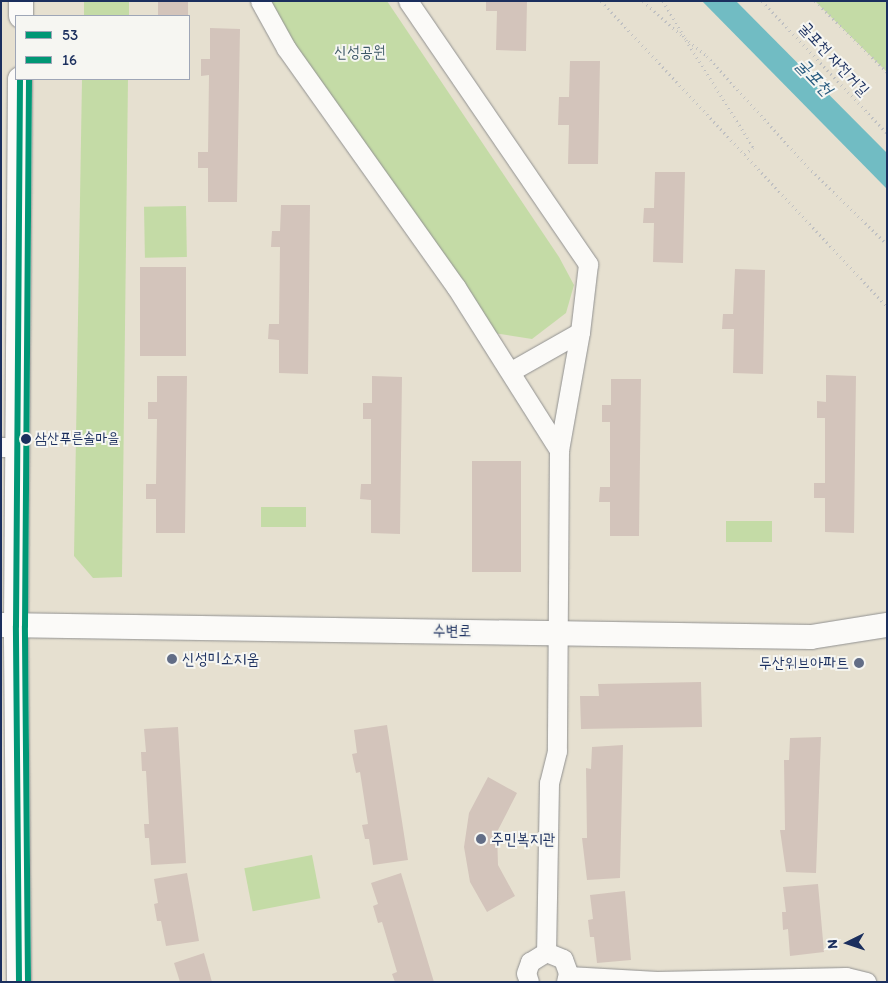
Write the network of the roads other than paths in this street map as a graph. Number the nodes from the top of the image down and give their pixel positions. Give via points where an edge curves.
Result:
1 (21, 1) edge
2 (260, 1) edge
3 (408, 1) edge
4 (21, 15) edge
5 (20, 80) edge
6 (580, 332) junction
7 (511, 371) junction
8 (9, 447) edge
9 (558, 450) junction
10 (9, 625) edge
11 (887, 626) edge
12 (558, 632) junction
13 (546, 952) junction
14 (567, 979) edge
15 (19, 982) edge
16 (529, 982) edge
17 (866, 982) edge

1 - 4 main road
2 - 7 lane via 286,48
3 - 6 lane via 588,264
5 - 8 main road
6 - 7 lane
6 - 9 lane
7 - 9 lane
8 - 10 main road
9 - 12 lane
10 - 12 main road, 수변로
10 - 15 main road
11 - 12 main road, 수변로 via 811,637
12 - 13 lane via 557,751 549,783
13 - 14 lane via 564,959
13 - 16 lane via 530,962 526,972
14 - 17 lane via 657,981 846,977

